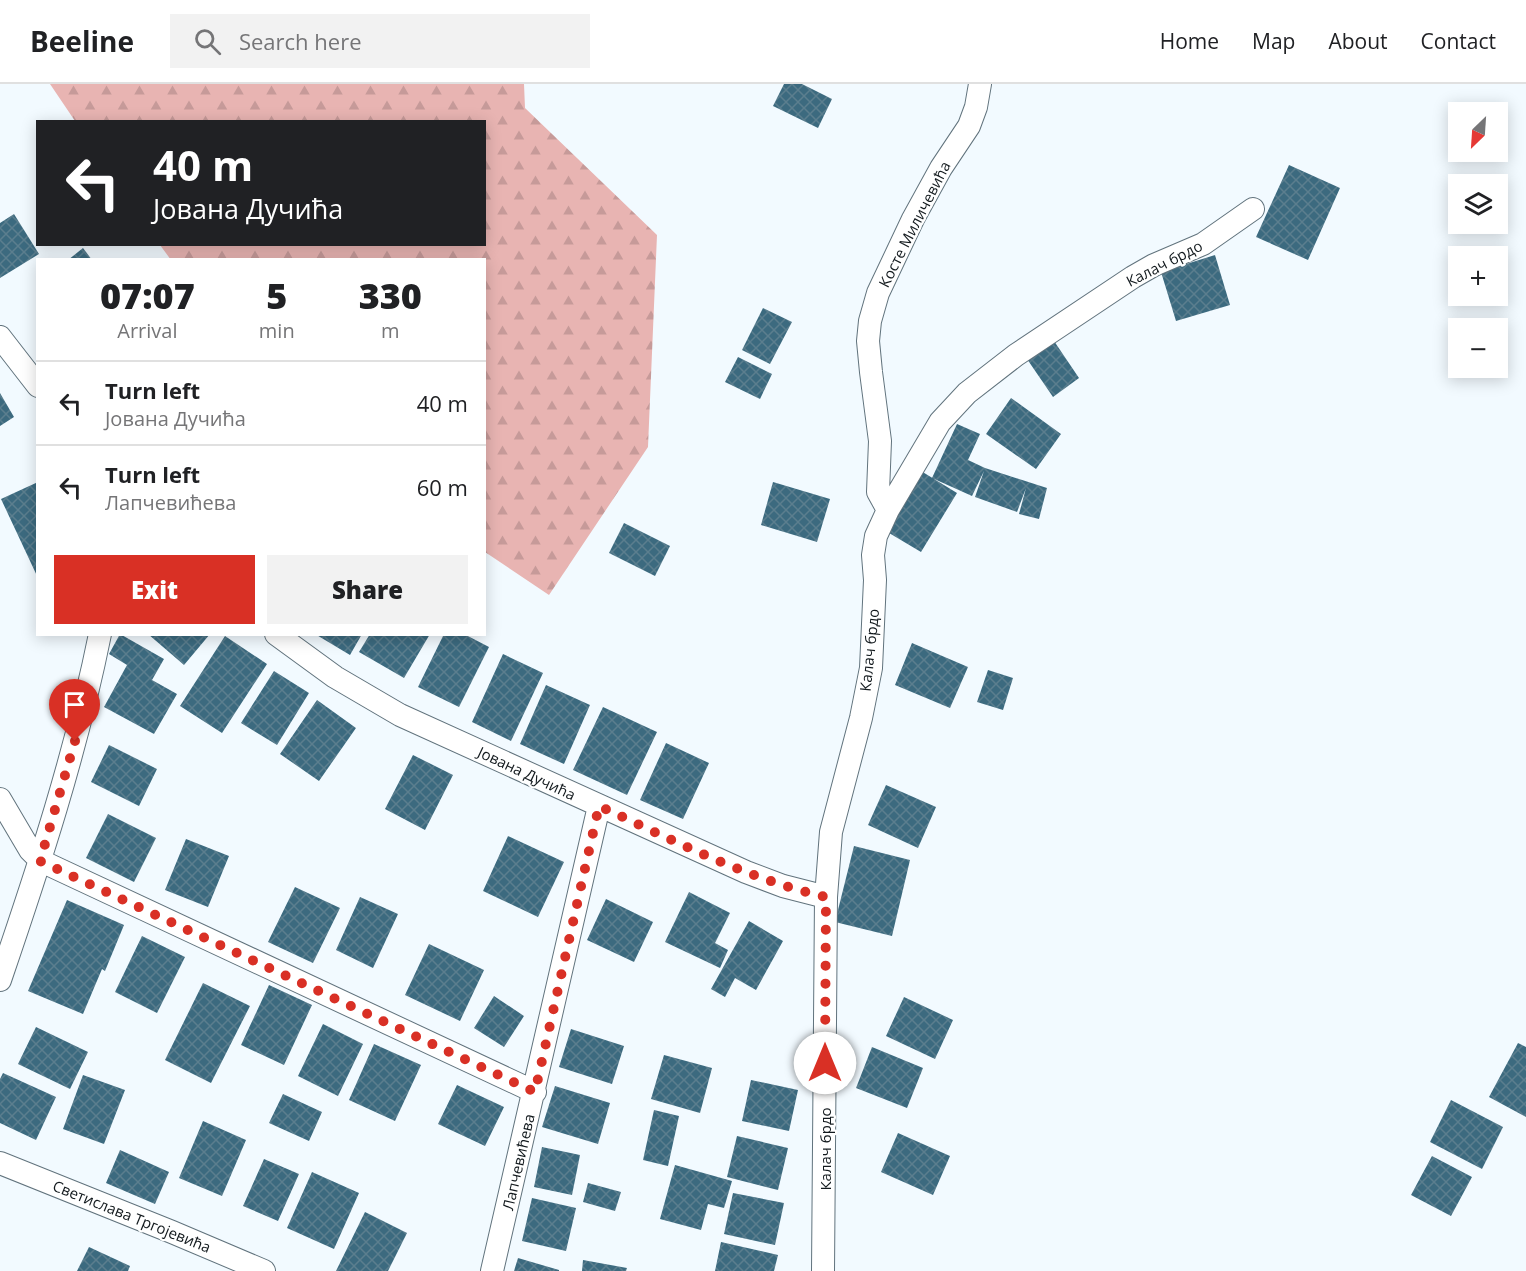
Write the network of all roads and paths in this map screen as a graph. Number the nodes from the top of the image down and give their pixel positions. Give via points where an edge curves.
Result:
1 (980, 84) edge
2 (1253, 209) dead end
3 (0, 337) edge
4 (36, 383) edge
5 (888, 510) junction
6 (100, 636) edge
7 (279, 636) edge
8 (0, 799) edge
9 (599, 806) junction
10 (40, 861) junction
11 (826, 897) junction
12 (0, 980) edge
13 (535, 1092) junction
14 (0, 1163) edge
15 (264, 1271) edge
16 (492, 1271) edge
17 (823, 1271) edge

1 - 5 street, Косте Миличевића via 969,126 913,219 878,293 870,321 868,341 880,441 878,492
2 - 5 street, Калач брдо via 1203,244 1133,277 1016,355 968,393 940,422
3 - 4 street
5 - 11 street, Калач брдо via 876,536 870,668 831,832
6 - 10 street via 68,769
7 - 9 street, Јована Дучића via 335,677 400,715
8 - 10 street
9 - 11 street, Јована Дучића via 746,872
9 - 13 street, Лапчевићева
10 - 12 street
10 - 13 street
11 - 17 street, Калач брдо
13 - 16 street, Лапчевићева
14 - 15 street, Светислава Тргојевића

